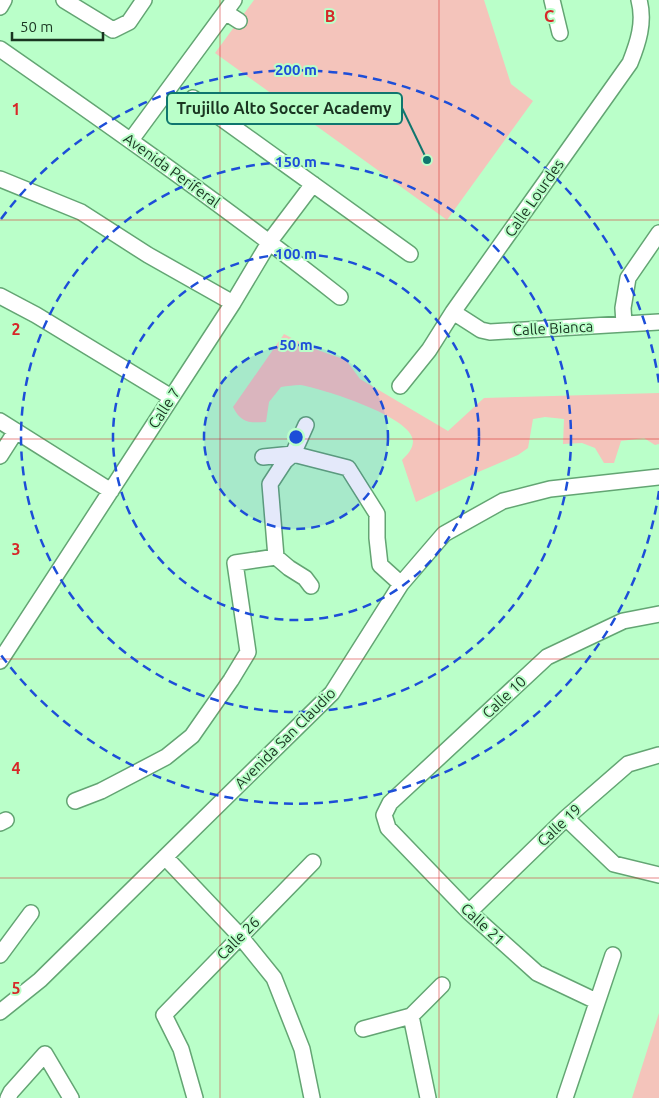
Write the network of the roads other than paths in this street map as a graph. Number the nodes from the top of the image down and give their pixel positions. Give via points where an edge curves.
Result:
1 (4, 0) edge
2 (64, 0) edge
3 (144, 0) edge
4 (552, 0) edge
5 (639, 0) edge
6 (230, 6) edge
7 (0, 7) edge
8 (239, 21) dead end
9 (560, 33) dead end
10 (0, 49) edge
11 (193, 98) dead end
12 (131, 140) junction
13 (0, 179) edge
14 (313, 184) junction
15 (659, 234) edge
16 (270, 241) junction
17 (410, 254) dead end
18 (0, 296) edge
19 (340, 297) dead end
20 (232, 303) junction
21 (453, 312) junction
22 (659, 322) edge
23 (624, 324) junction
24 (400, 386) dead end
25 (171, 398) junction
26 (0, 421) edge
27 (306, 425) dead end
28 (16, 431) junction
29 (293, 454) junction
30 (0, 456) edge
31 (263, 457) dead end
32 (659, 477) edge
33 (111, 491) junction
34 (276, 557) junction
35 (401, 584) junction
36 (310, 586) dead end
37 (659, 614) edge
38 (0, 661) edge
39 (659, 755) edge
40 (75, 800) dead end
41 (566, 818) junction
42 (386, 824) joint
43 (165, 856) junction
44 (313, 862) dead end
45 (659, 875) edge
46 (30, 912) dead end
47 (469, 912) junction
48 (240, 936) junction
49 (0, 955) edge
50 (613, 955) dead end
51 (442, 985) dead end
52 (596, 1001) junction
53 (0, 1012) edge
54 (411, 1016) junction
55 (363, 1029) dead end
56 (8, 1098) edge
57 (71, 1098) edge
58 (195, 1098) edge
59 (312, 1098) edge
60 (428, 1098) edge
61 (565, 1098) edge

1 - 7 street
2 - 3 street via 113,30 129,22
4 - 9 street
5 - 21 street, Calle Lourdes via 641,24 630,64
6 - 8 street
6 - 12 street
10 - 12 street, Avenida Periferal
11 - 14 street
12 - 16 street, Avenida Periferal
13 - 20 street via 81,212
14 - 16 street, Calle 7
14 - 17 street
15 - 23 street via 628,278
16 - 19 street, Avenida Periferal
16 - 20 street, Calle 7
18 - 25 street
20 - 25 street, Calle 7
21 - 23 street, Calle Bianca via 481,330 490,332
21 - 24 street, Calle Lourdes via 429,350
22 - 23 street, Calle Bianca
25 - 33 street, Calle 7
26 - 28 street
27 - 29 street
28 - 30 street
28 - 33 street
29 - 31 street
29 - 34 street via 270,484
29 - 35 street via 348,468 377,514 380,565
32 - 35 street, Avenida San Claudio via 550,489 503,501 444,534
33 - 38 street, Calle 7
34 - 36 street via 305,578
34 - 40 street via 235,563 248,652 192,736 166,757 101,791
35 - 43 street, Avenida San Claudio via 332,693
37 - 42 street, Calle 10 via 623,621 547,657 390,803 384,814
39 - 41 street, Calle 19 via 628,764
41 - 45 street via 614,864
41 - 47 street, Calle 19
42 - 47 street, Calle 21
43 - 48 street
43 - 53 street, Avenida San Claudio via 40,980
44 - 48 street, Calle 26
46 - 49 street
47 - 52 street, Calle 21 via 537,974
48 - 58 street, Calle 26 via 164,1015 181,1049
48 - 59 street via 274,978 302,1049
50 - 52 street
51 - 54 street
52 - 61 street
54 - 55 street
54 - 60 street
56 - 57 street via 45,1054

